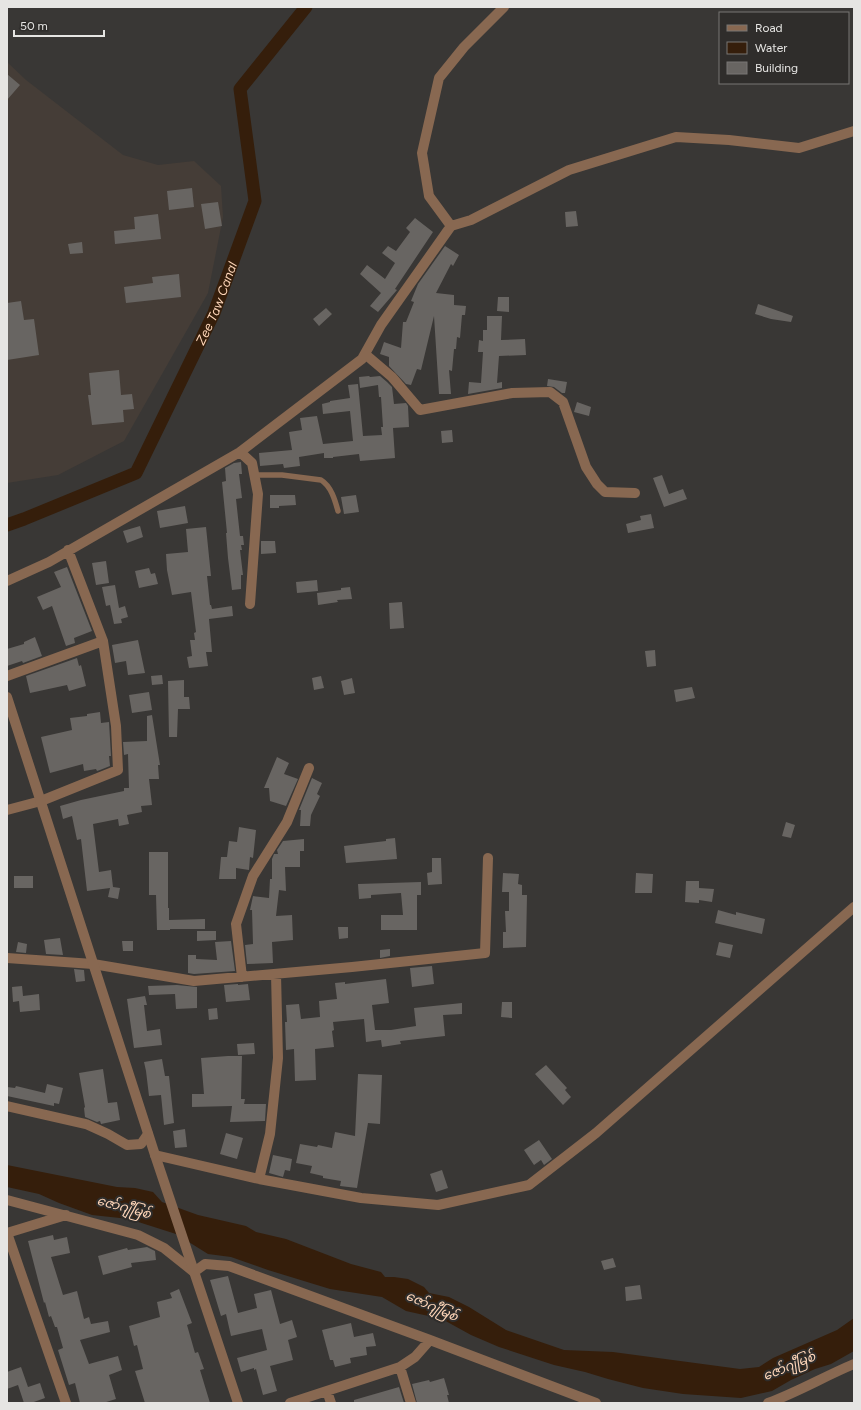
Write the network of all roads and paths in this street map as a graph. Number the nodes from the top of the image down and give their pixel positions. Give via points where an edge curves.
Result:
1 (504, 7) edge
2 (854, 131) edge
3 (451, 226) junction
4 (365, 354) junction
5 (240, 452) junction
6 (254, 475) junction
7 (635, 493) dead end
8 (338, 511) dead end
9 (68, 550) junction
10 (7, 581) edge
11 (250, 604) dead end
12 (103, 641) junction
13 (7, 676) edge
14 (7, 697) edge
15 (309, 768) dead end
16 (41, 801) junction
17 (7, 810) edge
18 (488, 858) dead end
19 (854, 907) edge
20 (7, 958) edge
21 (93, 964) junction
22 (276, 974) junction
23 (242, 977) junction
24 (7, 1106) edge
25 (148, 1134) junction
26 (155, 1155) junction
27 (259, 1179) junction
28 (7, 1200) edge
29 (66, 1215) junction
30 (7, 1233) edge
31 (194, 1272) junction
32 (430, 1340) junction
33 (854, 1364) edge
34 (400, 1367) junction
35 (327, 1391) junction
36 (66, 1403) edge
37 (238, 1403) edge
38 (290, 1403) edge
39 (331, 1403) edge
40 (411, 1403) edge
41 (596, 1403) edge
42 (768, 1403) edge

1 - 3 street via 464,47 439,78 422,153 430,196
2 - 3 street via 799,148 676,137 570,170 471,220
3 - 4 street via 381,325
4 - 5 street via 362,359
4 - 7 street via 392,377 420,410 512,393 550,392 562,402 586,467 597,484 604,492
5 - 6 street via 252,462
5 - 9 street
6 - 8 lane via 282,475 321,480 335,498
6 - 11 street via 258,494
9 - 10 street via 50,562
9 - 12 street
12 - 13 street
12 - 16 street via 116,726 118,770
14 - 16 street
15 - 23 street via 287,822 253,876 236,924
16 - 17 street
16 - 21 street
18 - 22 street via 485,953
19 - 27 street via 596,1133 529,1185 438,1205 361,1198
20 - 21 street
21 - 23 street via 194,980
21 - 25 street
22 - 23 street
22 - 27 street via 278,1058 270,1134
24 - 25 street via 86,1124 127,1145 141,1144
25 - 26 street
26 - 27 street
26 - 31 street
28 - 29 street
29 - 30 street
29 - 31 street via 138,1235 164,1248
30 - 36 street
31 - 32 street via 205,1264 229,1266
31 - 37 street
32 - 34 street via 416,1357
32 - 41 street
33 - 42 street
34 - 35 street
34 - 40 street
35 - 38 street
35 - 39 street

